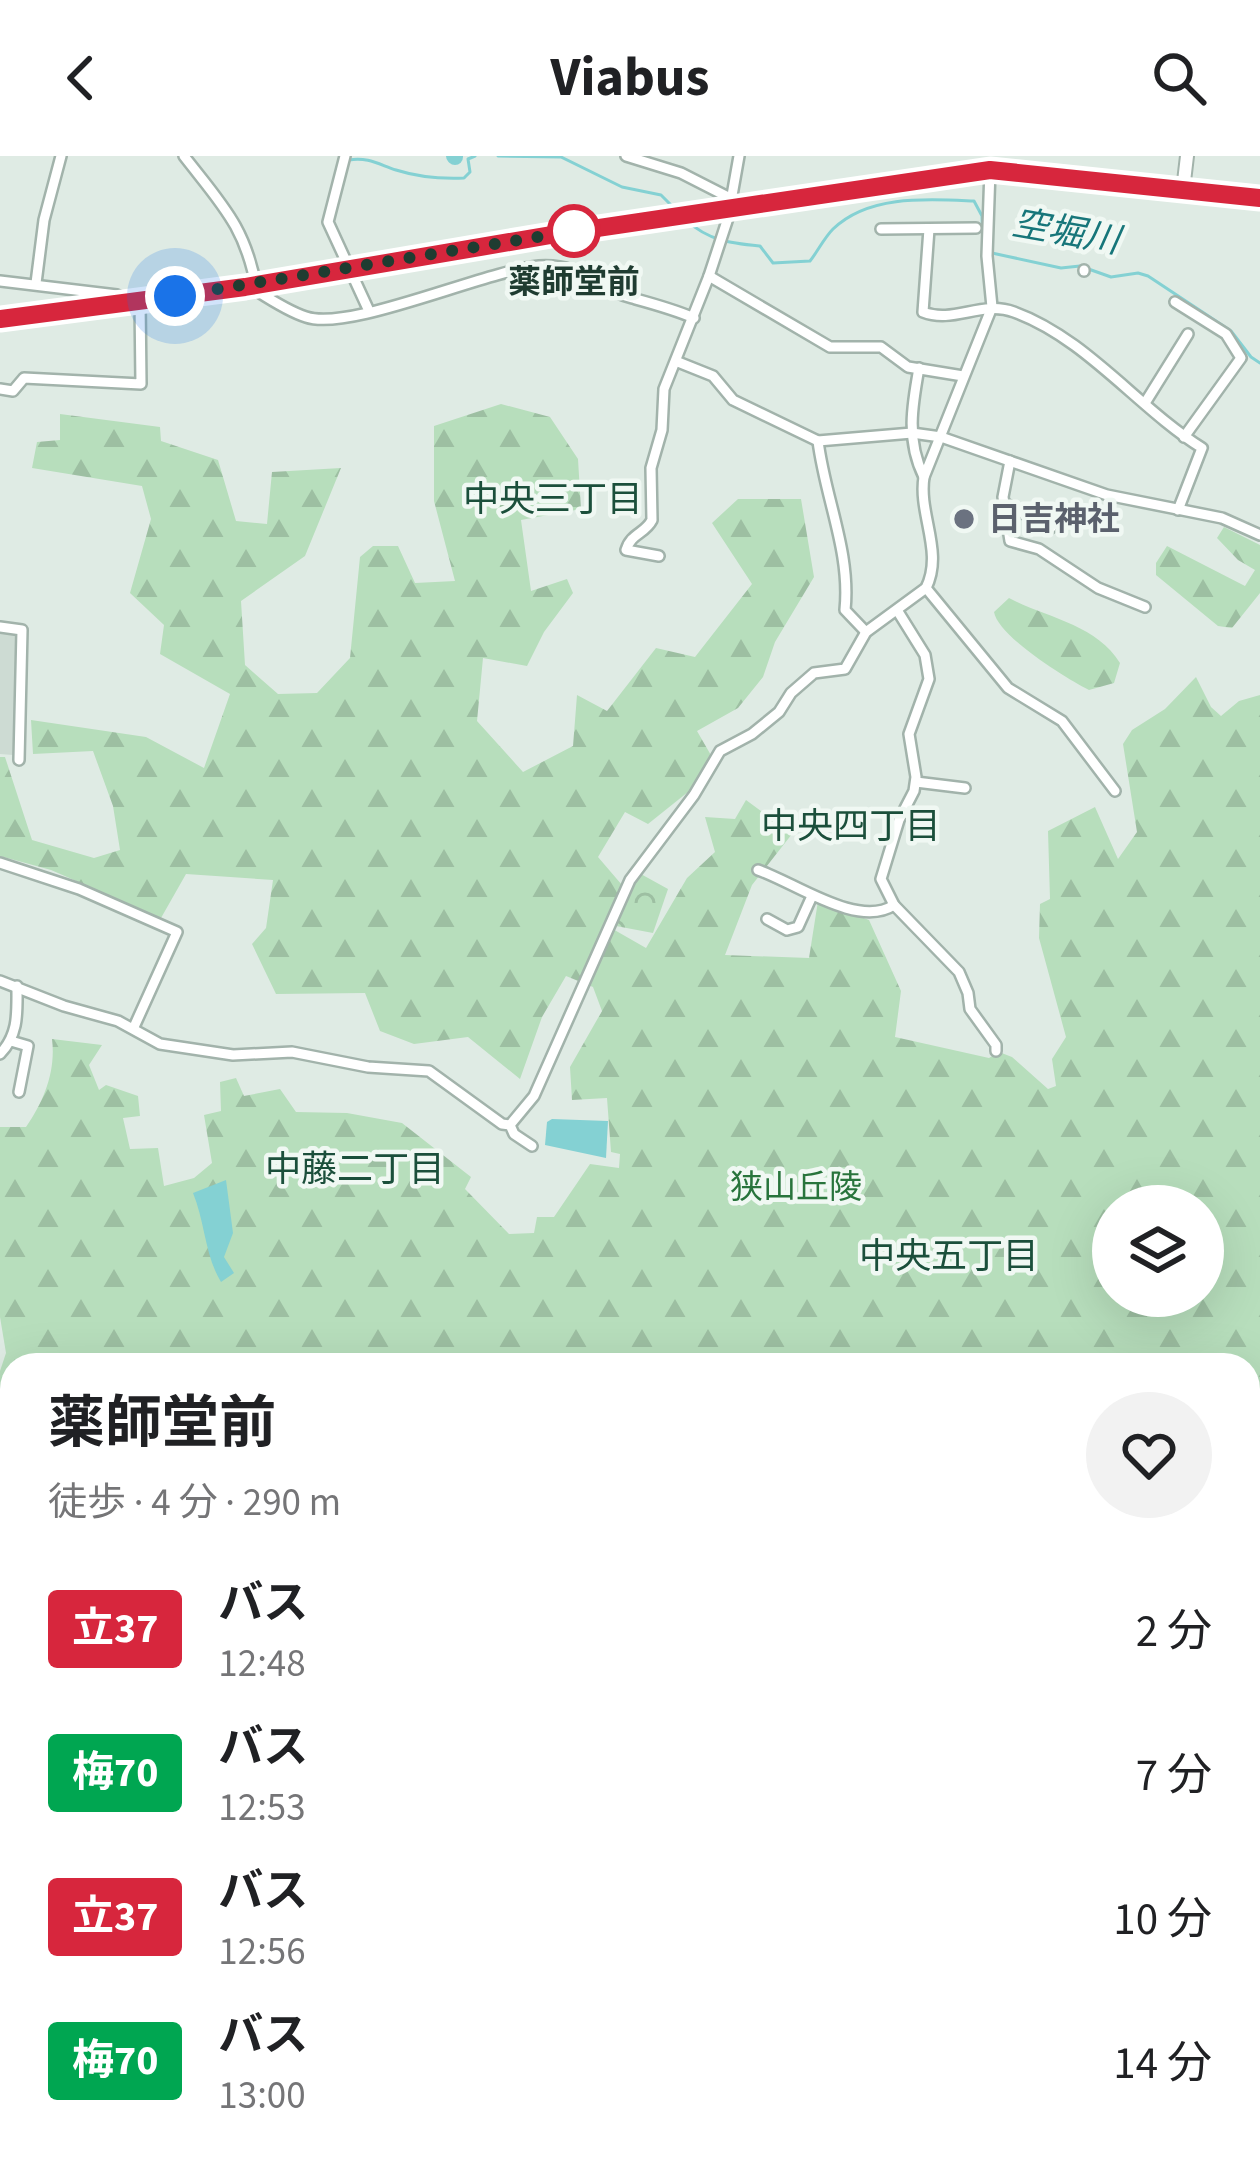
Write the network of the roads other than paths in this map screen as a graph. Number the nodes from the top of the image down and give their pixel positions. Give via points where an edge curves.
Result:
1 (61, 156) edge
2 (184, 156) edge
3 (626, 156) edge
4 (740, 156) edge
5 (1186, 156) edge
6 (344, 160) edge
7 (991, 163) edge
8 (1184, 190) junction
9 (1260, 198) edge
10 (731, 204) junction
11 (976, 228) dead end
12 (929, 229) junction
13 (881, 230) dead end
14 (352, 269) junction
15 (710, 276) junction
16 (0, 281) edge
17 (36, 283) junction
18 (256, 286) junction
19 (136, 302) junction
20 (1175, 302) dead end
21 (992, 307) junction
22 (369, 311) junction
23 (694, 317) junction
24 (0, 319) edge
25 (1188, 334) dead end
26 (678, 362) junction
27 (919, 368) junction
28 (963, 376) junction
29 (0, 389) edge
30 (1145, 403) junction
31 (912, 433) junction
32 (941, 437) junction
33 (1184, 437) junction
34 (818, 441) junction
35 (1010, 461) junction
36 (925, 477) junction
37 (1004, 502) junction
38 (1178, 510) junction
39 (1051, 528) dead end
40 (1260, 535) edge
41 (658, 556) dead end
42 (926, 588) junction
43 (1145, 607) dead end
44 (898, 610) junction
45 (0, 627) edge
46 (866, 632) junction
47 (19, 760) dead end
48 (916, 782) junction
49 (965, 788) dead end
50 (1115, 791) dead end
51 (0, 863) edge
52 (758, 870) dead end
53 (812, 896) junction
54 (894, 905) junction
55 (767, 919) dead end
56 (0, 981) edge
57 (17, 986) junction
58 (134, 1027) junction
59 (11, 1041) junction
60 (996, 1051) dead end
61 (0, 1054) edge
62 (20, 1092) dead end
63 (510, 1125) junction
64 (532, 1146) dead end

1 - 17 street
2 - 18 street via 237,225
3 - 10 street via 681,173
4 - 10 street
5 - 8 street
6 - 14 street via 328,222
7 - 8 main road
7 - 10 main road
7 - 21 street
8 - 9 main road
10 - 14 main road
10 - 15 street
11 - 12 street
12 - 13 street
12 - 21 street via 923,313 947,317
14 - 18 main road
14 - 22 street
15 - 23 street
15 - 27 street via 830,347 881,347
16 - 17 street
17 - 19 street
18 - 19 main road
18 - 22 street via 304,317
19 - 24 main road
19 - 29 street via 141,384 24,378 13,391
20 - 33 street via 1226,334 1241,358
21 - 28 street
21 - 30 street via 1078,348
22 - 23 street via 493,275 563,266
23 - 26 street
25 - 30 street
26 - 34 street via 713,376 733,400
26 - 41 street via 664,389 652,520 626,550
27 - 28 street
27 - 31 street
28 - 32 street
30 - 33 street
31 - 32 street
31 - 34 street
31 - 36 street
32 - 35 street
32 - 36 street
33 - 38 street via 1202,448
34 - 46 street via 842,544 845,610
35 - 37 street
35 - 38 street
36 - 42 street via 933,566
37 - 39 street
37 - 43 street via 1010,541
38 - 40 street
42 - 44 street
42 - 50 street via 1008,688 1063,721
44 - 46 street
44 - 48 street via 929,670 908,734
45 - 47 street via 22,630
46 - 63 street via 845,669 814,673 779,712 719,751 630,880 534,1096
48 - 49 street
48 - 54 street via 880,873
51 - 58 street via 177,932
52 - 53 street
53 - 54 street via 866,913
53 - 55 street via 798,927
54 - 60 street via 961,975 970,1010
56 - 57 street
57 - 58 street
57 - 59 street
58 - 63 street via 160,1044 200,1051 278,1051 429,1071
59 - 61 street
59 - 62 street via 28,1046
63 - 64 street

